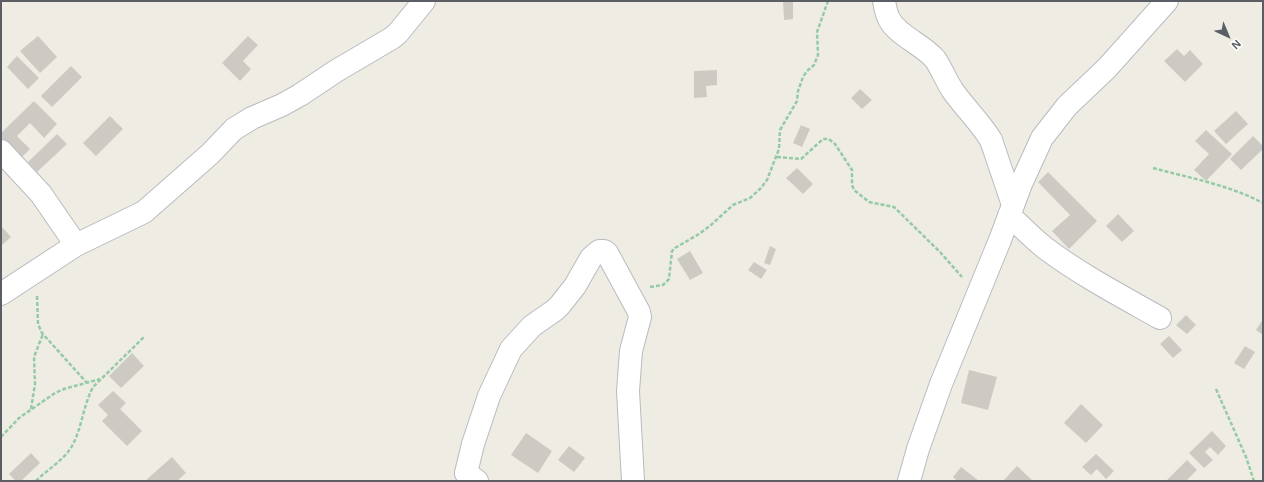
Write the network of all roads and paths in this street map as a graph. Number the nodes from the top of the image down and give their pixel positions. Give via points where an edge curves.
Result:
1 (424, 1) edge
2 (828, 1) edge
3 (884, 1) edge
4 (1167, 1) edge
5 (1, 151) edge
6 (777, 157) junction
7 (1153, 168) dead end
8 (1263, 203) edge
9 (1011, 210) junction
10 (76, 245) junction
11 (38, 269) junction
12 (1, 294) edge
13 (637, 307) junction
14 (972, 307) junction
15 (1160, 318) dead end
16 (43, 334) junction
17 (145, 336) dead end
18 (101, 379) junction
19 (87, 383) junction
20 (1216, 388) dead end
21 (30, 410) junction
22 (1, 437) edge
23 (36, 481) edge
24 (477, 481) edge
25 (634, 481) edge
26 (909, 481) edge
27 (1254, 481) edge

1 - 10 street via 392,38 300,96 252,118 234,130 144,212
2 - 6 path via 817,32 818,55 814,65 803,77 797,101 780,130
3 - 9 street via 888,18 895,27 934,59 953,90 986,131 991,140
4 - 9 street via 1107,68 1067,106 1042,138
5 - 10 street via 42,194
6 - 13 path via 767,180 755,194 733,205 711,225 672,251 669,279 663,285 648,288
6 - 14 path via 801,158 823,139 832,141 852,170 854,190 869,202 894,207 906,218 964,278 969,288
7 - 8 path via 1251,196
9 - 14 street
9 - 15 street via 1029,234 1051,252 1080,272
10 - 11 street
11 - 12 street
11 - 16 path via 36,299 38,324
13 - 24 street via 607,253 598,251 563,302 532,326 511,349 489,396 468,463 466,473
13 - 25 street via 640,317 631,351 628,391
14 - 26 street via 941,384
16 - 19 path
16 - 21 path via 34,357 35,384
17 - 18 path
18 - 19 path
18 - 23 path via 88,397 73,445
19 - 21 path via 59,391
20 - 27 path
21 - 22 path

